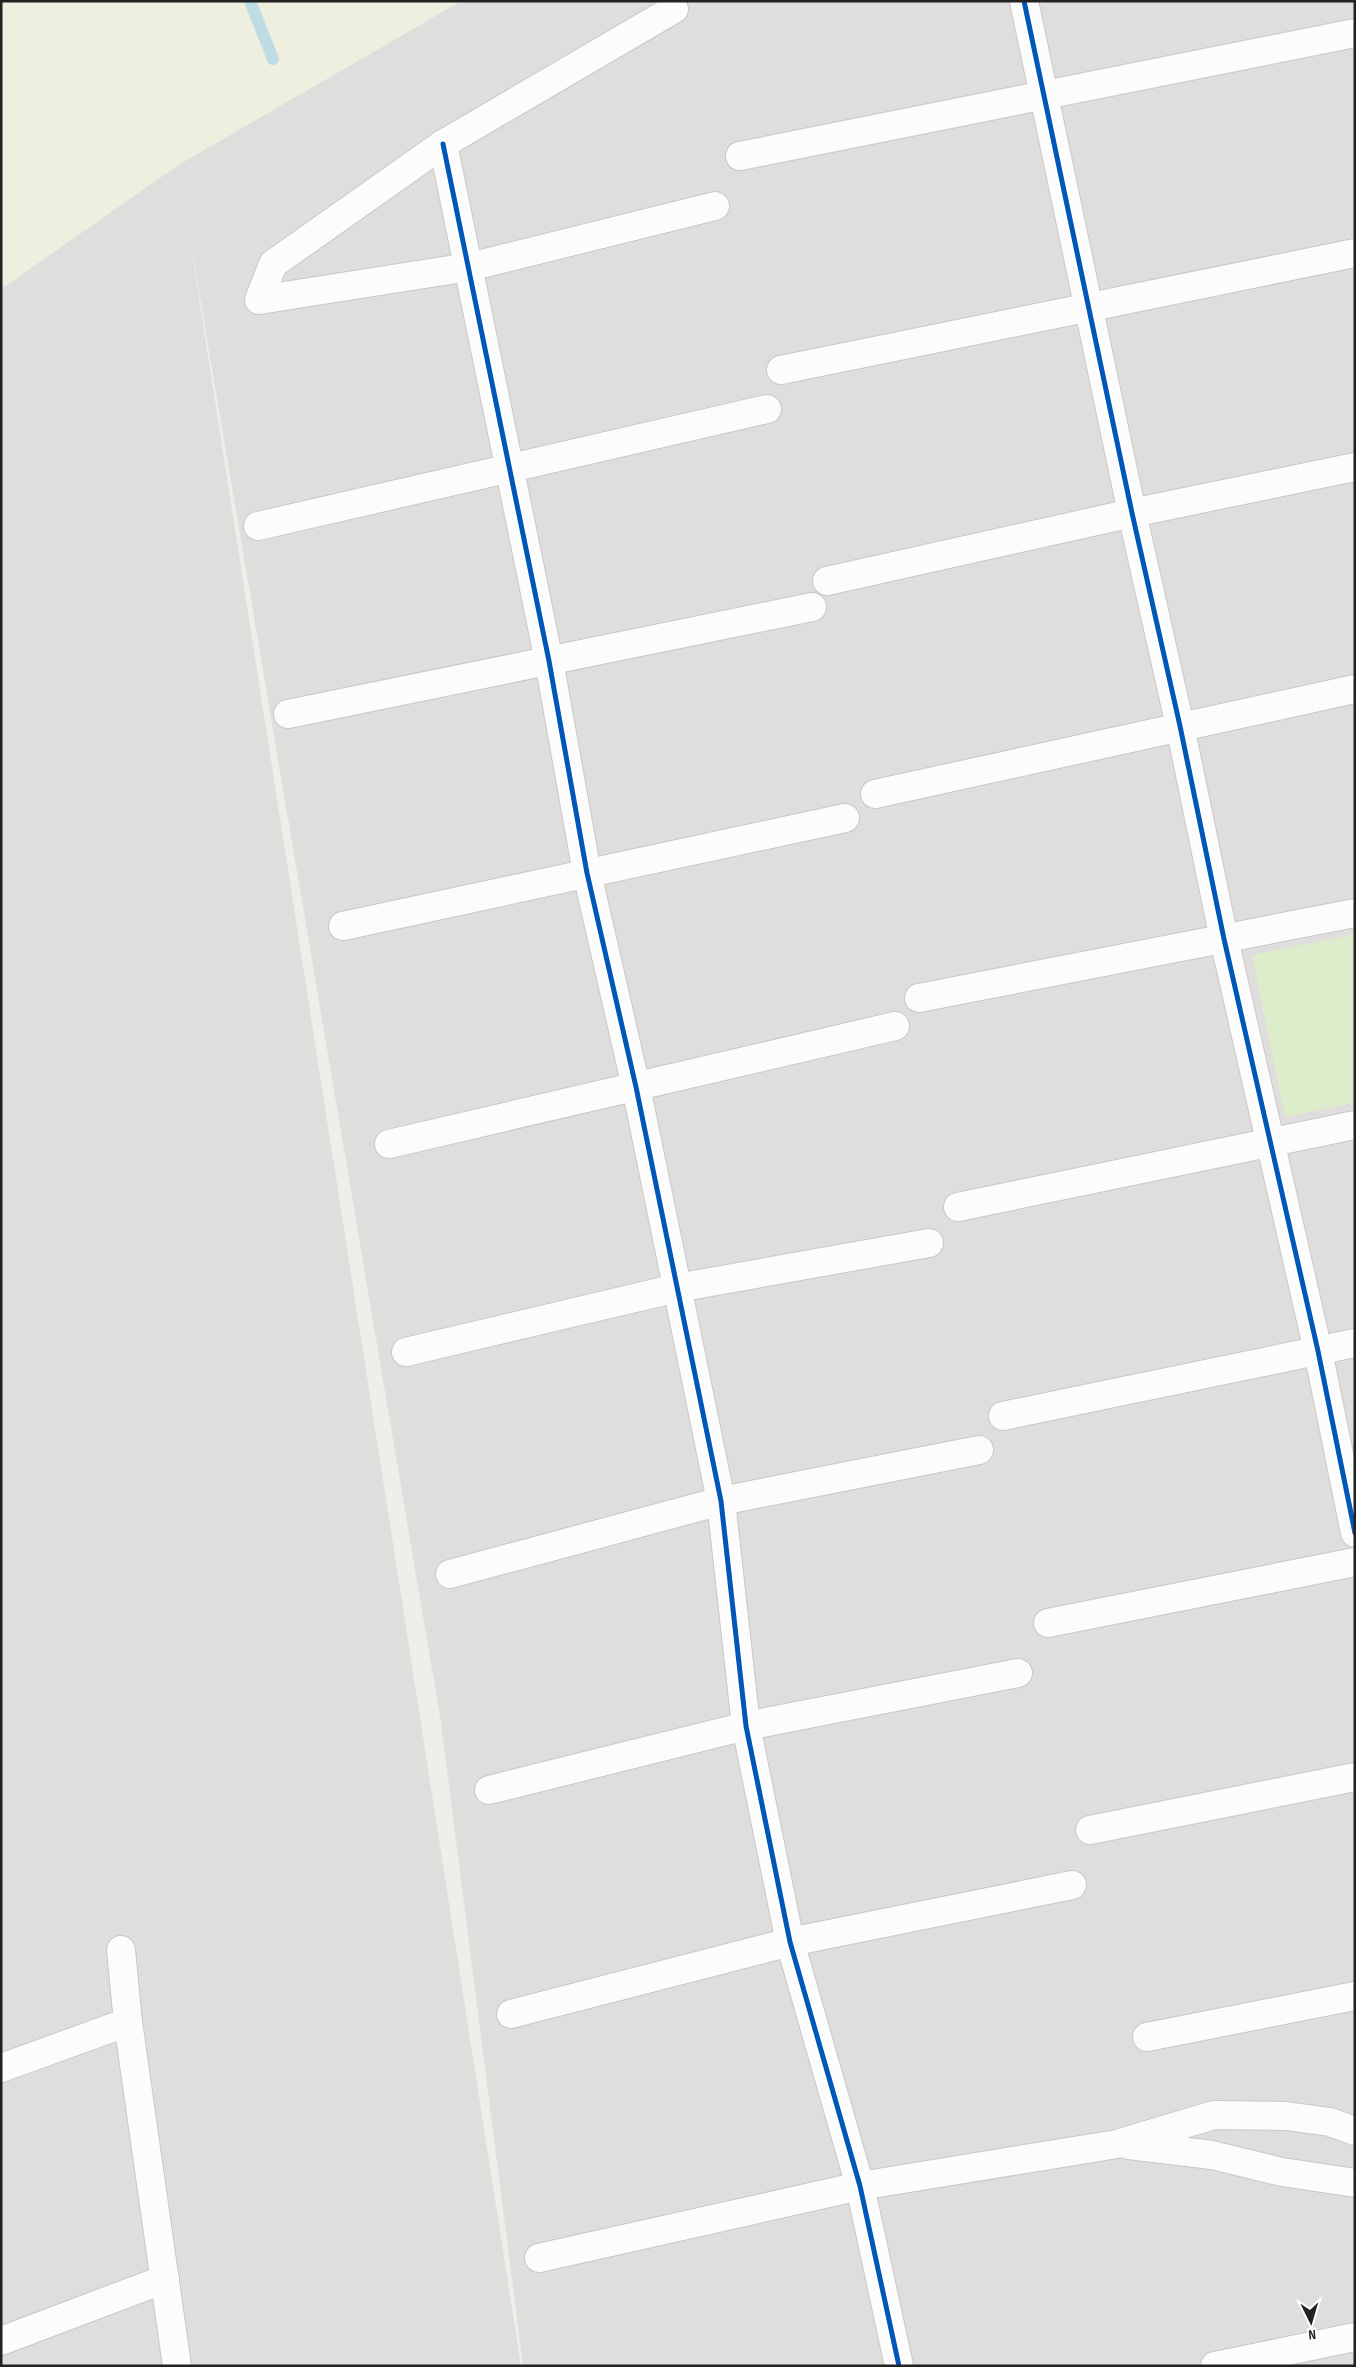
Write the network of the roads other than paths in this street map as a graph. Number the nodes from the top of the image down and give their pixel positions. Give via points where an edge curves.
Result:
1 (1024, 1) edge
2 (674, 9) dead end
3 (1355, 33) edge
4 (1044, 95) junction
5 (443, 144) junction
6 (740, 156) dead end
7 (715, 206) dead end
8 (1355, 253) edge
9 (469, 267) junction
10 (1089, 306) junction
11 (781, 370) dead end
12 (767, 409) dead end
13 (1355, 467) edge
14 (510, 469) junction
15 (1132, 513) junction
16 (258, 526) dead end
17 (828, 581) dead end
18 (812, 607) dead end
19 (549, 661) junction
20 (1355, 689) edge
21 (288, 714) dead end
22 (1180, 726) junction
23 (874, 794) dead end
24 (845, 818) dead end
25 (587, 873) junction
26 (1355, 913) edge
27 (343, 926) dead end
28 (1224, 939) junction
29 (919, 998) dead end
30 (895, 1026) dead end
31 (636, 1086) junction
32 (1355, 1125) edge
33 (1270, 1143) junction
34 (390, 1144) dead end
35 (958, 1207) dead end
36 (929, 1243) dead end
37 (677, 1288) junction
38 (1355, 1343) edge
39 (1318, 1351) junction
40 (406, 1352) dead end
41 (1003, 1416) dead end
42 (979, 1450) dead end
43 (721, 1501) junction
44 (1355, 1533) edge
45 (1355, 1562) edge
46 (450, 1574) dead end
47 (1048, 1623) dead end
48 (1018, 1673) dead end
49 (746, 1726) junction
50 (1355, 1777) edge
51 (489, 1790) dead end
52 (1090, 1830) dead end
53 (1072, 1885) dead end
54 (790, 1942) junction
55 (120, 1950) dead end
56 (1355, 1996) edge
57 (511, 2014) dead end
58 (128, 2022) junction
59 (1147, 2037) dead end
60 (1, 2068) edge
61 (1355, 2131) edge
62 (1117, 2144) junction
63 (1355, 2183) edge
64 (860, 2186) junction
65 (539, 2258) dead end
66 (165, 2279) junction
67 (1355, 2336) edge
68 (1, 2341) edge
69 (177, 2366) edge
70 (899, 2366) edge
71 (1215, 2366) edge

1 - 4 street
2 - 5 street
3 - 4 street
4 - 6 street
4 - 10 street
5 - 9 street
5 - 9 street via 273,264 260,300
7 - 9 street
8 - 10 street
9 - 14 street
10 - 11 street
10 - 15 street
12 - 14 street
13 - 15 street
14 - 16 street
14 - 19 street
15 - 17 street
15 - 22 street
18 - 19 street
19 - 21 street
19 - 25 street
20 - 22 street
22 - 23 street
22 - 28 street
24 - 25 street
25 - 27 street
25 - 31 street
26 - 28 street
28 - 29 street
28 - 33 street
30 - 31 street
31 - 34 street
31 - 37 street
32 - 33 street
33 - 35 street
33 - 39 street
36 - 37 street
37 - 40 street
37 - 43 street
38 - 39 street
39 - 41 street
39 - 44 street
42 - 43 street
43 - 46 street
43 - 49 street
45 - 47 street
48 - 49 street
49 - 51 street
49 - 54 street
50 - 52 street
53 - 54 street
54 - 57 street
54 - 64 street
55 - 58 street
56 - 59 street
58 - 60 street
58 - 66 street
61 - 62 street via 1330,2122 1286,2116 1214,2115
62 - 63 street via 1212,2155 1282,2172
62 - 64 street
64 - 65 street
64 - 70 street
66 - 68 street
66 - 69 street
67 - 71 street

